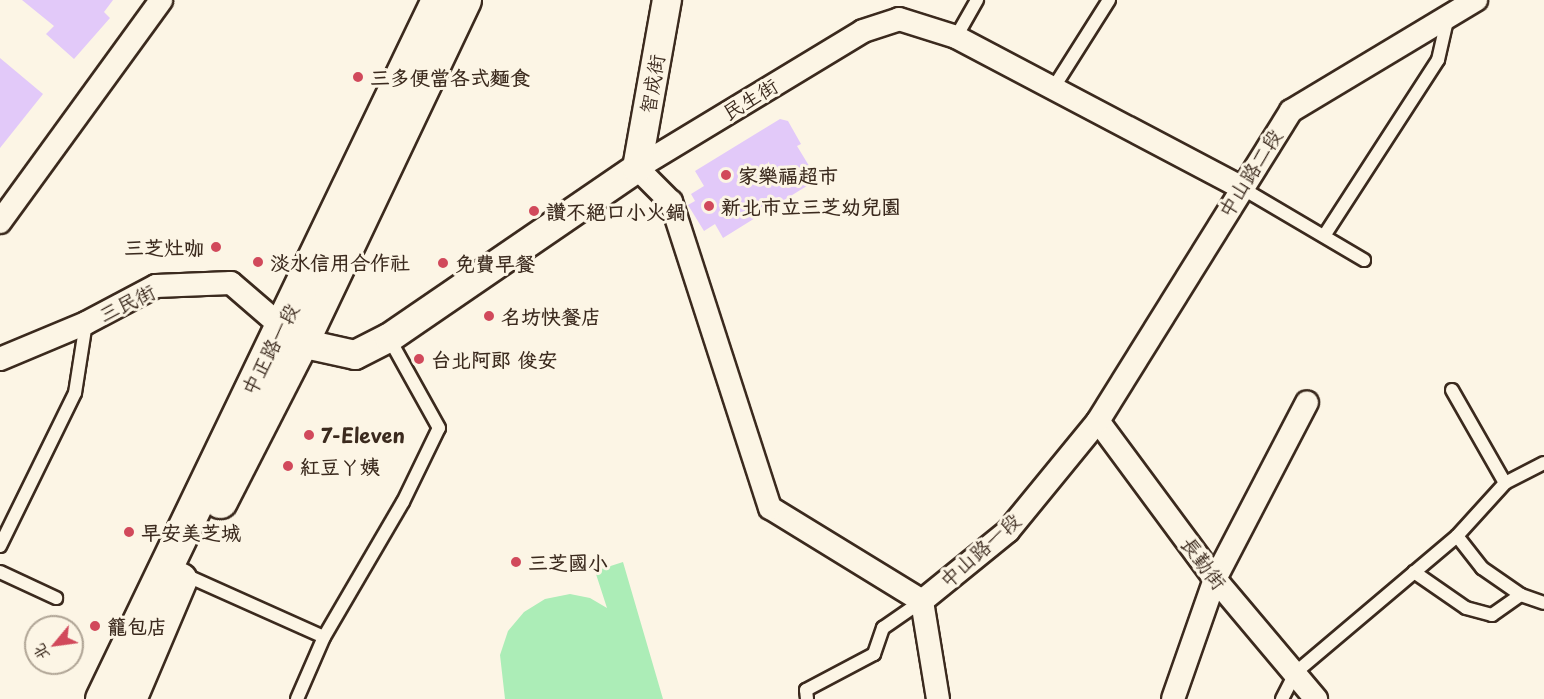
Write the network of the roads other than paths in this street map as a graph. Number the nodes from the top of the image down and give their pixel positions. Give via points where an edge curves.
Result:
1 (161, 0) edge
2 (438, 0) edge
3 (465, 0) edge
4 (668, 0) edge
5 (977, 0) edge
6 (1110, 0) edge
7 (1476, 0) edge
8 (1449, 15) junction
9 (956, 37) junction
10 (1054, 87) junction
11 (637, 168) junction
12 (1240, 188) junction
13 (0, 222) edge
14 (1324, 236) junction
15 (1365, 260) dead end
16 (86, 323) junction
17 (291, 335) junction
18 (389, 338) junction
19 (0, 359) edge
20 (1452, 390) dead end
21 (1307, 402) dead end
22 (1098, 421) junction
23 (1544, 463) edge
24 (1505, 483) junction
25 (1456, 536) junction
26 (0, 546) edge
27 (0, 572) edge
28 (1414, 572) junction
29 (182, 574) junction
30 (1215, 579) junction
31 (1521, 595) junction
32 (56, 598) dead end
33 (922, 601) junction
34 (1544, 603) edge
35 (324, 636) junction
36 (1295, 673) junction
37 (102, 699) edge
38 (129, 699) edge
39 (297, 699) edge
40 (807, 699) edge
41 (938, 699) edge
42 (1173, 699) edge
43 (1282, 699) edge
44 (1316, 699) edge

1 - 13 street
2 - 17 main road, 中正路一段
3 - 17 main road, 中正路一段
4 - 11 street, 智成街
5 - 9 lane
6 - 10 lane
7 - 8 street, 中山路二段
8 - 12 street, 中山路二段 via 1291,111
8 - 14 lane via 1437,60
9 - 10 street, 民生街
9 - 11 street, 民生街 via 899,19 863,31
10 - 12 street, 民生街
11 - 18 street, 民生街
11 - 33 street via 671,202 770,508
12 - 14 lane
12 - 22 street, 中山路二段
14 - 15 lane
16 - 17 street, 三民街 via 156,286 231,283
16 - 19 street, 三民街
16 - 26 lane via 75,393
17 - 18 street, 民生街 via 355,355
17 - 29 main road, 中正路一段
17 - 37 main road, 中正路一段
18 - 35 lane via 439,428 403,502
20 - 24 lane
21 - 30 street
22 - 30 street, 長勤街
22 - 33 street, 中山路一段 via 1008,531
23 - 24 lane
24 - 25 lane
25 - 28 lane
25 - 31 lane via 1482,568
27 - 32 lane
28 - 31 lane via 1466,608 1492,615
28 - 36 lane
29 - 35 lane
29 - 38 main road, 中正路一段
30 - 36 street, 長勤街
30 - 42 street
31 - 34 lane
33 - 40 lane via 883,628 874,654 806,690
33 - 41 street, 中山路一段
35 - 39 lane
36 - 43 lane
36 - 44 street, 長勤街

